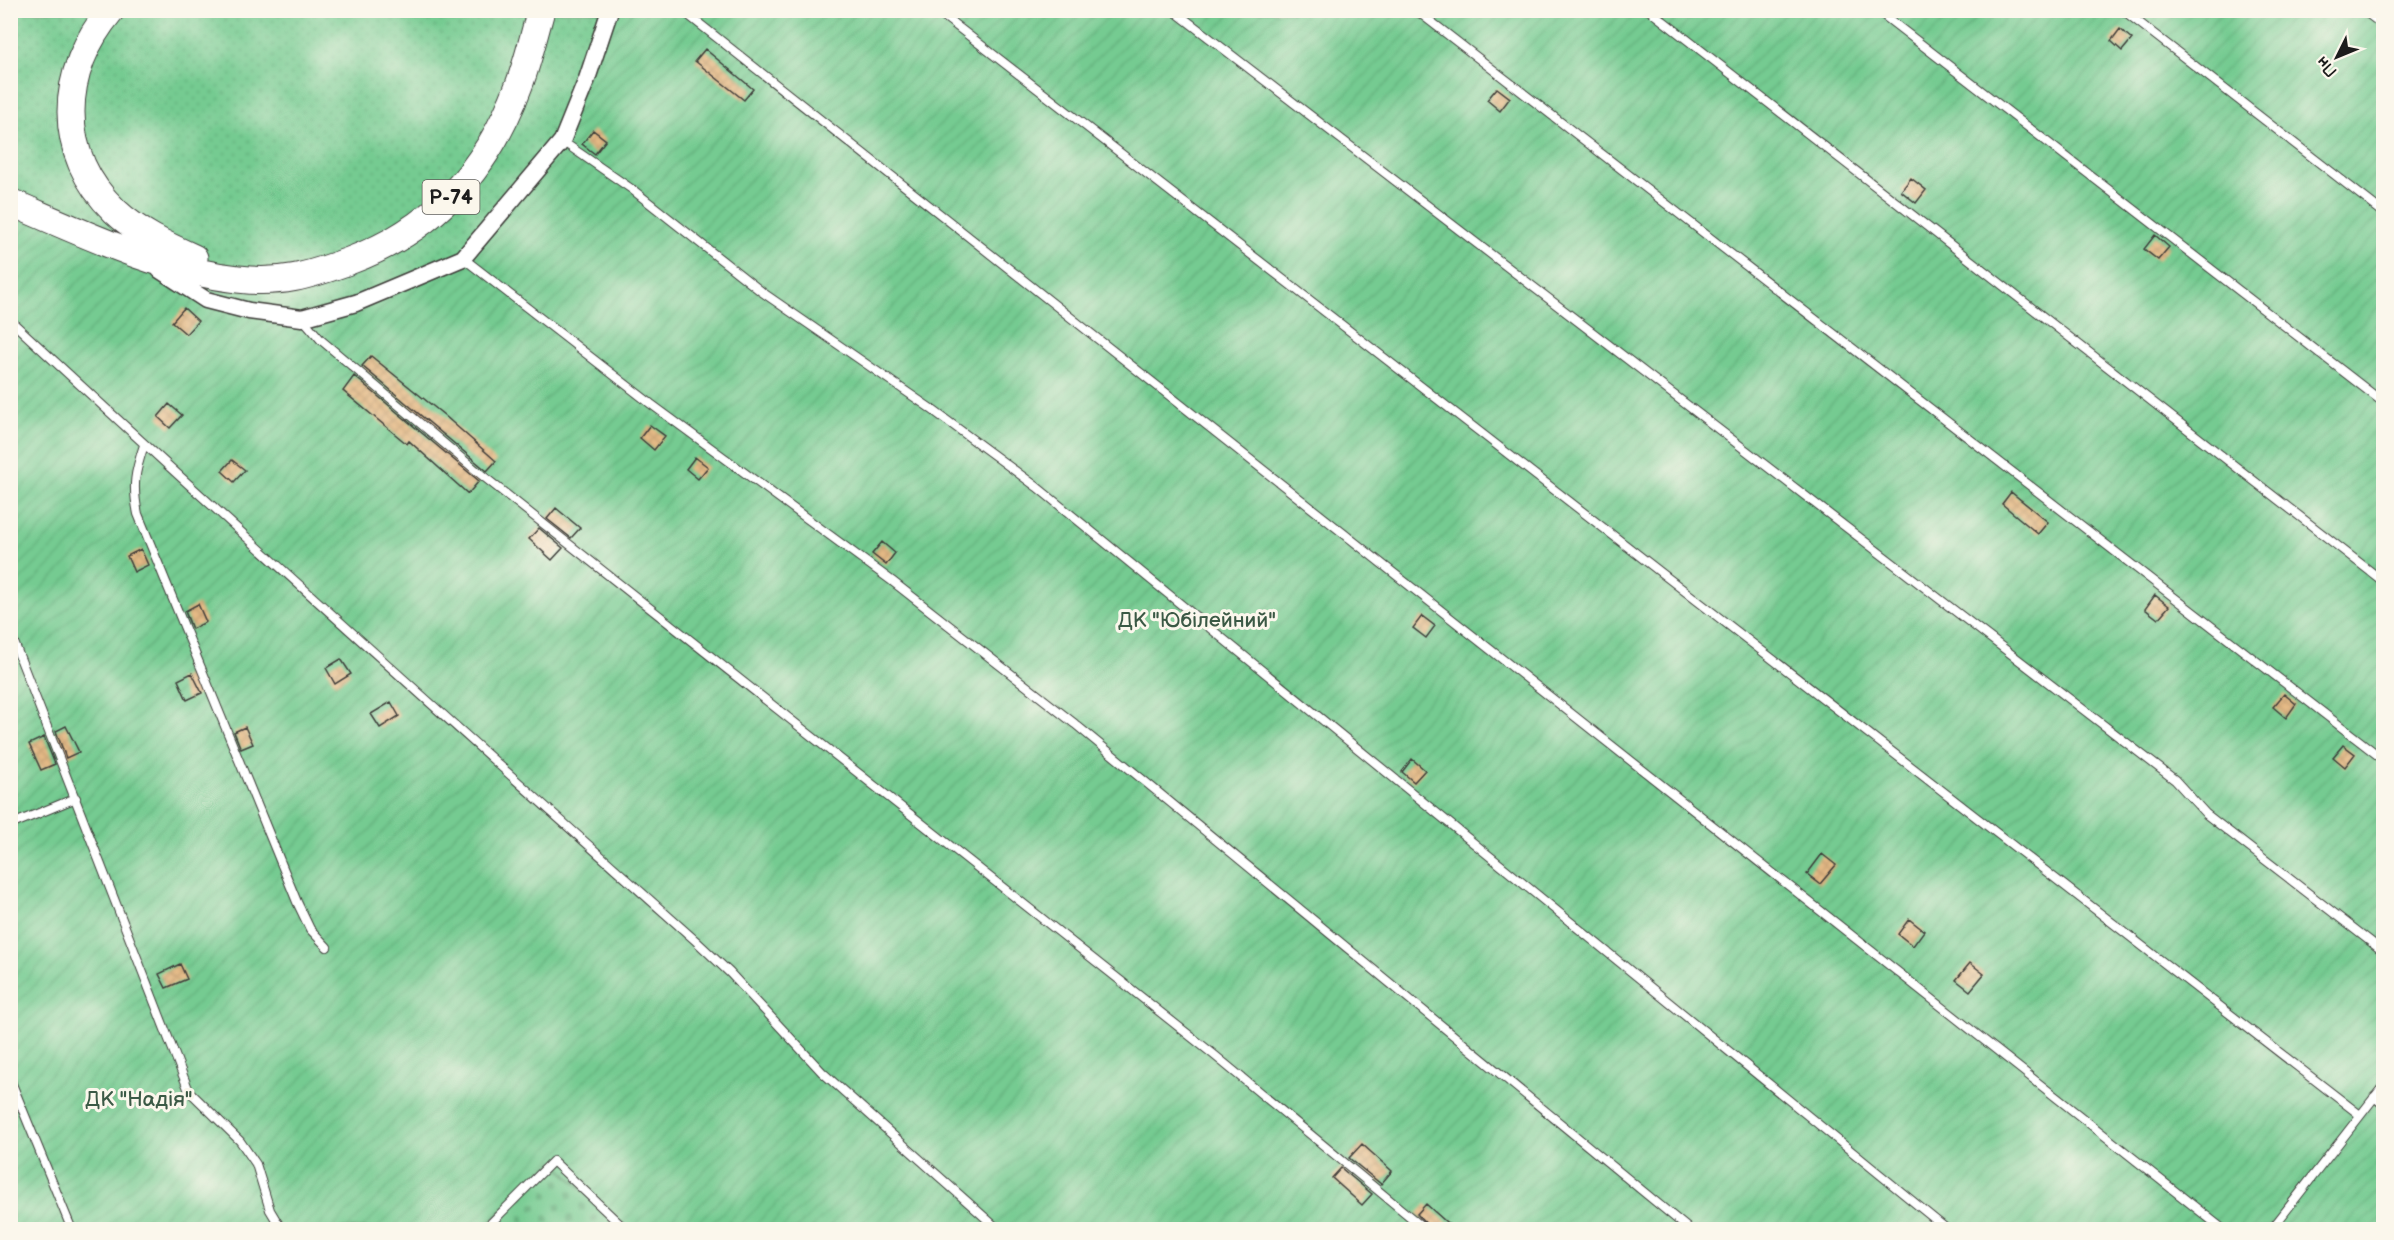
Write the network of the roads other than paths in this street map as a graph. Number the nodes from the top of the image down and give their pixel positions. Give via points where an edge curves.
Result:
1 (111, 10) edge
2 (541, 10) edge
3 (610, 10) edge
4 (682, 10) edge
5 (936, 10) edge
6 (1173, 10) edge
7 (1416, 10) edge
8 (1649, 10) edge
9 (1877, 10) edge
10 (2123, 10) edge
11 (2363, 10) edge
12 (2384, 26) edge
13 (562, 141) junction
14 (10, 202) edge
15 (2384, 213) edge
16 (131, 252) junction
17 (463, 258) junction
18 (264, 280) junction
19 (302, 318) junction
20 (10, 320) edge
21 (2384, 403) edge
22 (144, 445) junction
23 (2384, 582) edge
24 (10, 632) edge
25 (2384, 760) edge
26 (76, 798) junction
27 (10, 825) edge
28 (327, 947) dead end
29 (2384, 952) edge
30 (10, 1078) edge
31 (2384, 1085) edge
32 (2374, 1097) junction
33 (2384, 1105) edge
34 (2360, 1115) junction
35 (72, 1230) edge
36 (282, 1230) edge
37 (484, 1230) edge
38 (626, 1230) edge
39 (999, 1230) edge
40 (1426, 1230) edge
41 (1690, 1230) edge
42 (1948, 1230) edge
43 (2224, 1230) edge
44 (2271, 1230) edge

1 - 18 main road via 83,53 70,105 74,140 88,178 116,212 156,239 194,258
2 - 18 main road, Р-74 via 519,85 498,133 468,178 430,217 393,243 363,256 304,277
3 - 13 street
4 - 43 lane
5 - 34 lane
6 - 29 lane via 2175,780 2206,814
7 - 25 lane
8 - 23 lane
9 - 21 lane
10 - 15 lane
11 - 12 lane
13 - 17 street
13 - 42 lane via 633,190 762,292 1037,487
14 - 16 main road, Р-74
16 - 18 main road, Р-74 via 206,273
16 - 19 street via 206,300 249,312
17 - 19 street via 356,303
17 - 41 lane via 1075,724
19 - 40 lane via 321,340 478,472 1213,1054
20 - 22 lane
22 - 28 lane via 134,472 138,514 297,902 310,929
22 - 39 lane via 696,941 822,1072
24 - 26 lane
26 - 27 lane
26 - 36 lane via 189,1091 240,1141 256,1164 270,1210
30 - 35 lane
31 - 32 lane
32 - 33 lane
32 - 34 lane
34 - 44 lane
37 - 38 lane via 553,1161

